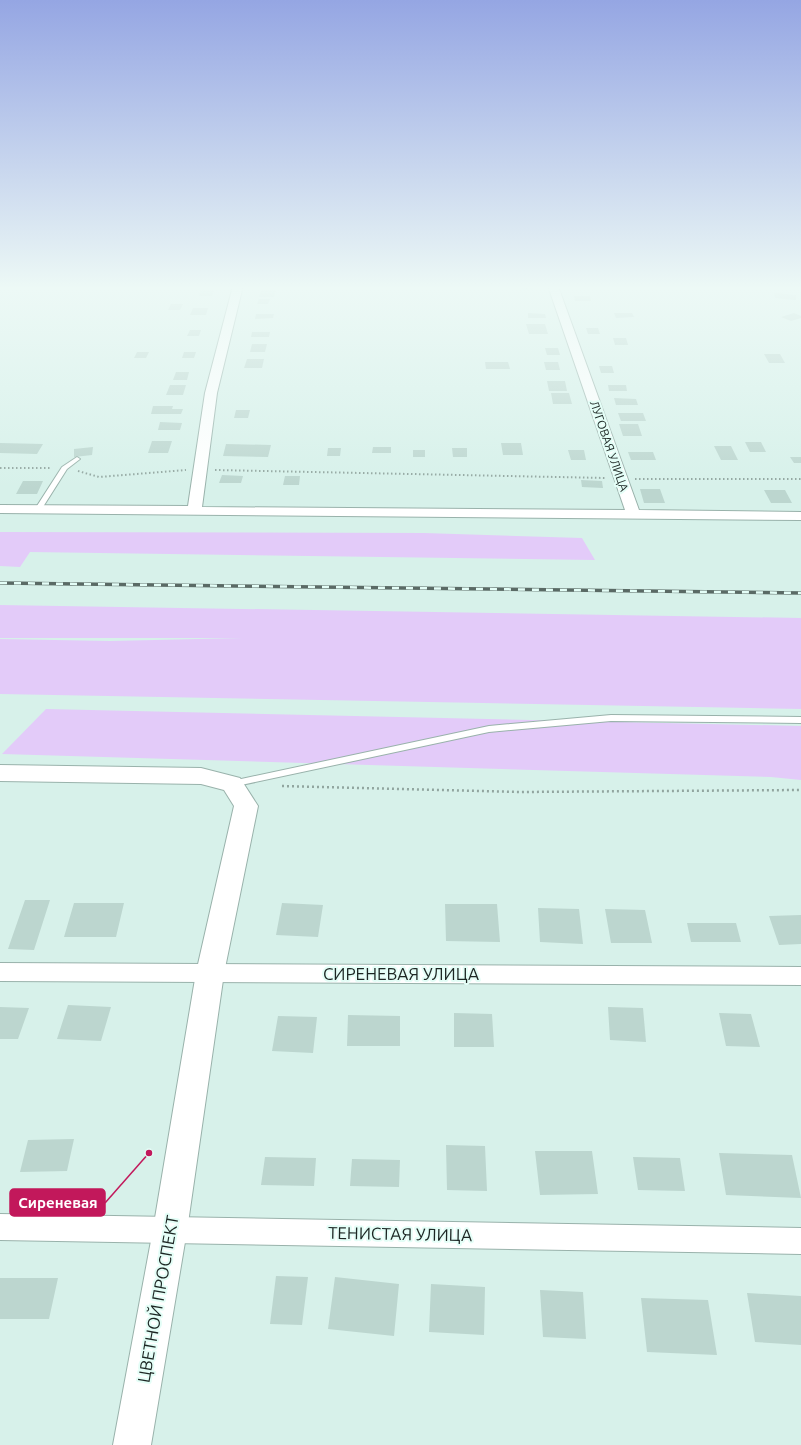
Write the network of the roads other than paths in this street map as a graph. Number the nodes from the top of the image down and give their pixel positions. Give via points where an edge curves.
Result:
1 (222, 353) edge
2 (576, 353) edge
3 (77, 459) dead end
4 (0, 509) edge
5 (40, 509) junction
6 (194, 511) junction
7 (633, 514) junction
8 (801, 516) edge
9 (801, 720) edge
10 (0, 773) edge
11 (232, 784) junction
12 (0, 972) edge
13 (210, 973) junction
14 (801, 976) edge
15 (0, 1227) edge
16 (170, 1230) junction
17 (801, 1241) edge
18 (132, 1445) edge

1 - 6 street via 211,393
2 - 7 street, ЛУГОВАЯ УЛИЦА
3 - 5 lane via 64,468
4 - 5 street
5 - 6 street
6 - 7 street
7 - 8 street
9 - 11 lane via 611,718 489,729
10 - 11 street via 201,776
11 - 13 street, ЦВЕТНОЙ ПРОСПЕКТ via 246,806
12 - 13 street, СИРЕНЕВАЯ УЛИЦА
13 - 14 street, СИРЕНЕВАЯ УЛИЦА
13 - 16 street, ЦВЕТНОЙ ПРОСПЕКТ
15 - 16 street, ТЕНИСТАЯ УЛИЦА
16 - 17 street, ТЕНИСТАЯ УЛИЦА
16 - 18 street, ЦВЕТНОЙ ПРОСПЕКТ

